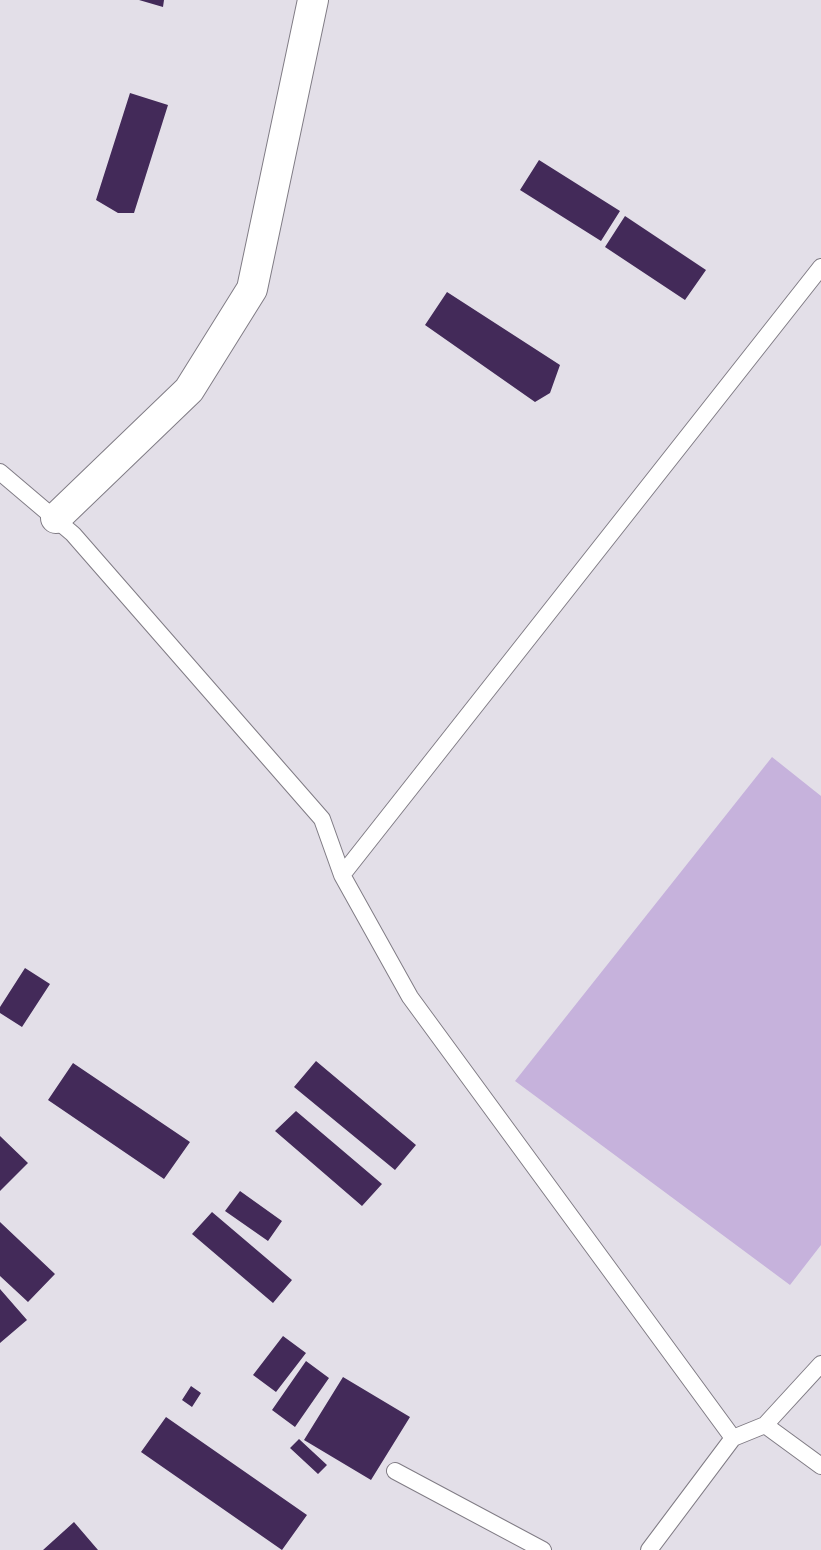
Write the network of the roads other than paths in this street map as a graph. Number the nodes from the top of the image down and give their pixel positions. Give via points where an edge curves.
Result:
1 (313, 0) edge
2 (821, 267) edge
3 (0, 472) edge
4 (56, 518) junction
5 (342, 875) junction
6 (821, 1364) edge
7 (765, 1425) junction
8 (733, 1438) junction
9 (821, 1466) edge
10 (395, 1471) dead end
11 (543, 1550) edge
12 (649, 1550) edge

1 - 4 street via 253,289 189,390
2 - 5 lane
3 - 4 lane
4 - 5 lane via 321,819
5 - 8 lane via 410,997
6 - 7 lane
7 - 8 lane
7 - 9 lane
8 - 12 lane
10 - 11 lane

